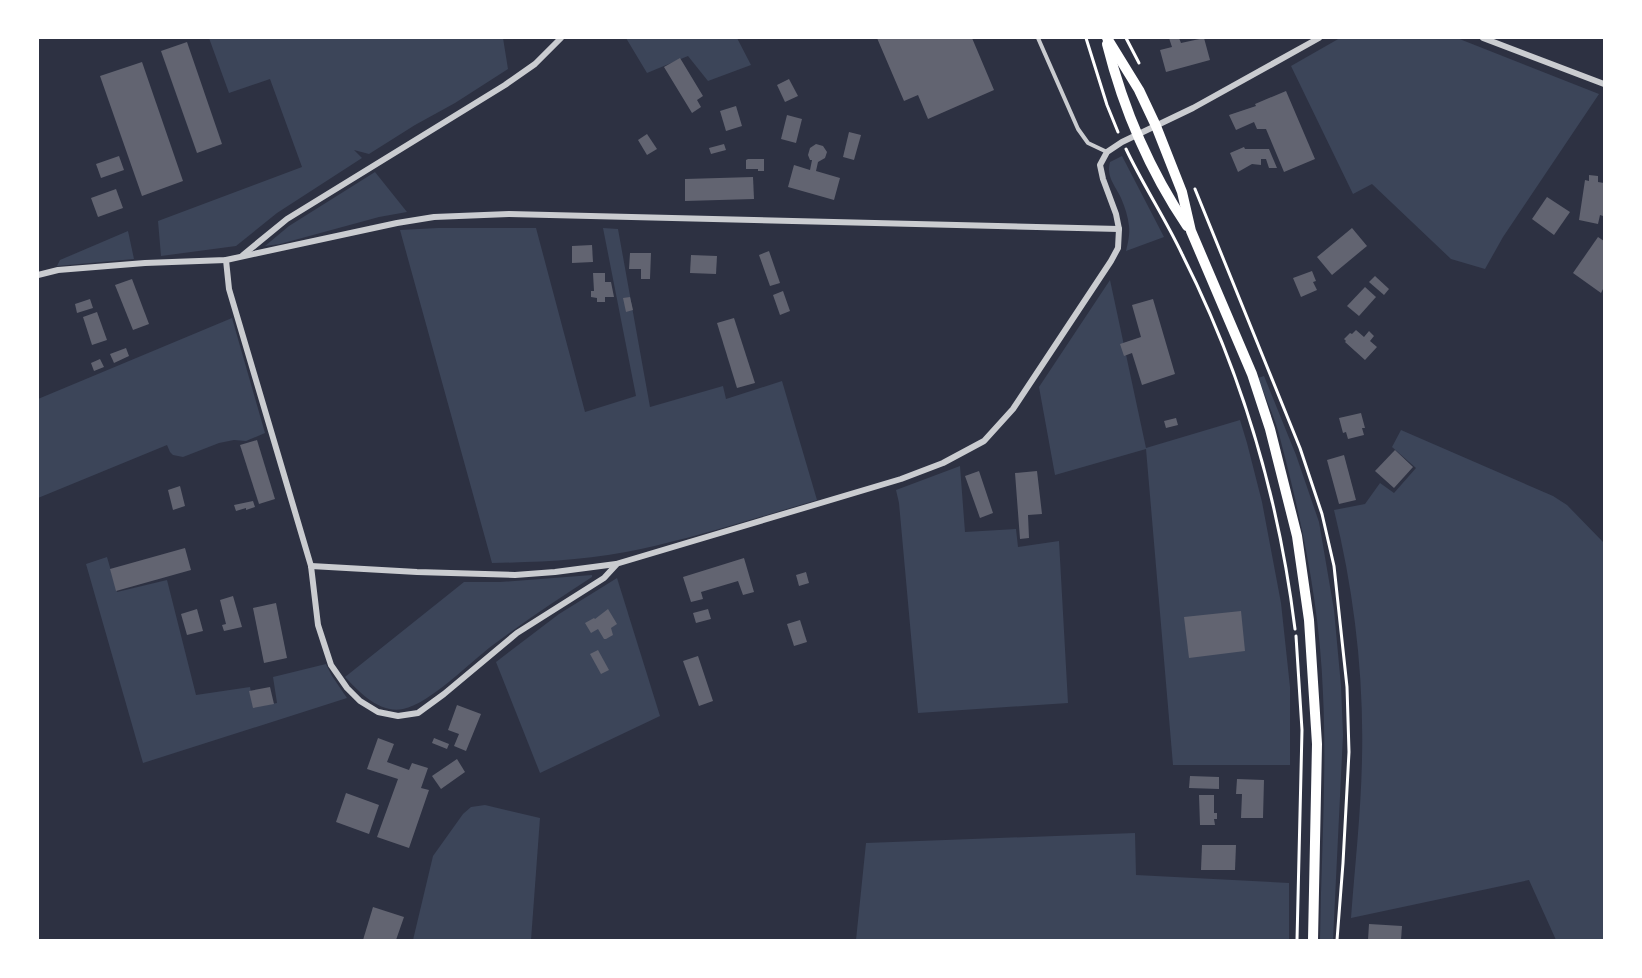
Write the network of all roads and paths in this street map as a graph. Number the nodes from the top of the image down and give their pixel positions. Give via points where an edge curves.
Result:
1 (561, 38) edge
2 (1038, 38) edge
3 (1086, 38) edge
4 (1107, 38) edge
5 (1319, 38) edge
6 (1484, 38) edge
7 (1605, 84) edge
8 (1156, 126) junction
9 (1138, 135) junction
10 (1122, 142) junction
11 (1107, 152) junction
12 (1119, 229) junction
13 (1191, 231) junction
14 (241, 257) junction
15 (226, 260) junction
16 (38, 275) edge
17 (616, 564) junction
18 (311, 566) junction
19 (1297, 940) edge
20 (1313, 940) edge

1 - 14 street via 535,64 505,85 287,219
2 - 11 lane via 1078,129 1088,143
3 - 10 path
4 - 8 main road
4 - 9 main road via 1122,98
5 - 8 street
6 - 7 street
8 - 9 street
8 - 13 main road via 1182,192
9 - 10 street
9 - 13 main road via 1168,198
10 - 11 street
10 - 19 path via 1183,254 1213,322 1253,431 1276,519 1295,628 1302,730
11 - 12 street via 1100,165
12 - 14 street via 509,214 397,223
12 - 17 street via 1118,248 1111,261 1013,409 984,441 901,479
13 - 20 main road via 1252,374 1297,536 1310,620 1317,744
14 - 15 street
15 - 16 street via 145,263
15 - 18 street via 229,289
17 - 18 street via 515,575
17 - 18 street via 604,578 517,633 418,713 398,716 378,712 360,701 331,665 318,625

